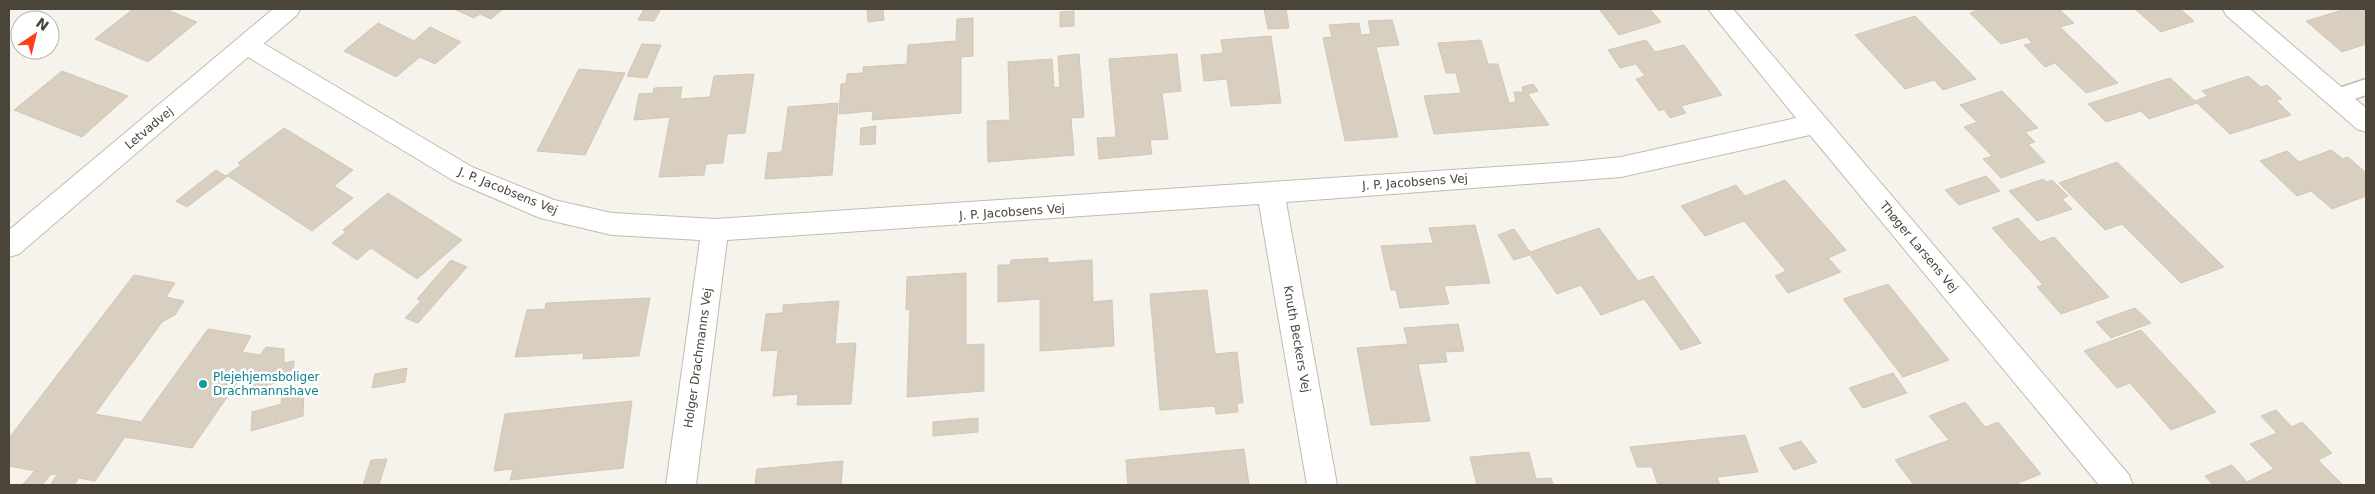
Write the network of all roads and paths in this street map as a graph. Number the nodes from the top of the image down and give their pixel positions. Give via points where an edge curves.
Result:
1 (288, 9) edge
2 (1720, 9) edge
3 (2235, 9) edge
4 (247, 45) junction
5 (2366, 88) edge
6 (2337, 97) junction
7 (2366, 122) edge
8 (1815, 124) junction
9 (1271, 193) junction
10 (715, 230) junction
11 (9, 246) edge
12 (681, 485) edge
13 (1322, 485) edge
14 (2118, 485) edge

1 - 4 street, Letvadvej
2 - 8 street, Thøger Larsens Vej
3 - 6 street
4 - 10 street, J. P. Jacobsens Vej via 463,174 550,210 612,224
4 - 11 street, Letvadvej
5 - 6 lane
6 - 7 street
8 - 9 street, J. P. Jacobsens Vej via 1622,167
8 - 14 street, Thøger Larsens Vej
9 - 10 street, J. P. Jacobsens Vej
9 - 13 street, Knuth Beckers Vej
10 - 12 street, Holger Drachmanns Vej

